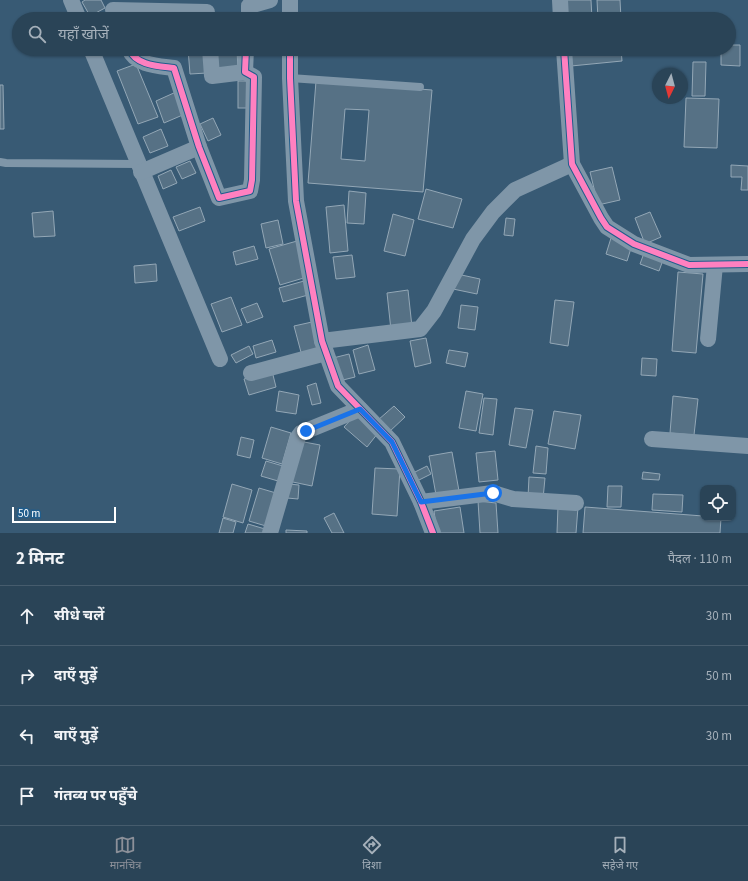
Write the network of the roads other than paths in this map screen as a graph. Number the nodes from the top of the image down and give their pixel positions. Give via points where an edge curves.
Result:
1 (71, 0) edge
2 (270, 0) edge
3 (290, 0) edge
4 (560, 0) edge
5 (112, 10) edge
6 (207, 10) edge
7 (76, 12) edge
8 (250, 12) edge
9 (290, 12) edge
10 (561, 12) edge
11 (94, 56) edge
12 (134, 56) edge
13 (211, 56) edge
14 (246, 56) edge
15 (290, 56) edge
16 (564, 56) edge
17 (245, 72) junction
18 (290, 78) junction
19 (420, 87) dead end
20 (199, 147) junction
21 (0, 162) edge
22 (572, 164) junction
23 (139, 168) junction
24 (748, 264) edge
25 (715, 265) junction
26 (708, 339) dead end
27 (324, 347) junction
28 (220, 359) dead end
29 (251, 373) dead end
30 (360, 409) junction
31 (652, 439) dead end
32 (748, 446) edge
33 (421, 502) junction
34 (576, 504) dead end
35 (270, 533) edge
36 (433, 533) edge

1 - 7 street
2 - 8 street via 250,6
3 - 9 street
4 - 10 street
5 - 6 street
11 - 23 street
12 - 20 street via 147,65 174,68
13 - 17 street via 212,76
14 - 17 street
15 - 18 street
16 - 22 street
17 - 20 street via 254,77 250,191 219,198
18 - 19 lane
18 - 27 street via 296,201
20 - 23 street
21 - 23 lane
22 - 25 street via 601,218 615,233 634,244 689,265
22 - 27 street via 515,190 493,212 473,239 434,311 420,329
23 - 28 street
24 - 25 street
25 - 26 street
27 - 29 street
27 - 30 street via 338,386
30 - 33 street via 392,442
30 - 35 street via 301,433 298,437
31 - 32 street
33 - 34 street via 493,493 513,499
33 - 36 street

